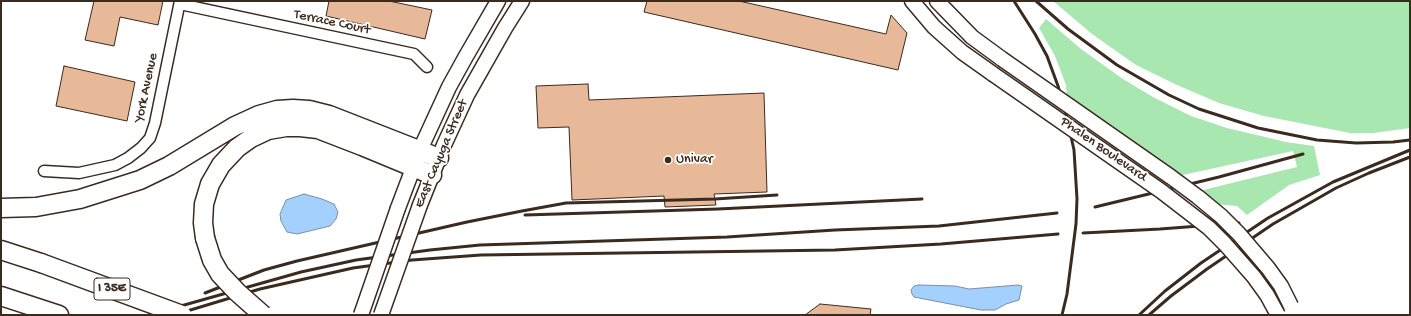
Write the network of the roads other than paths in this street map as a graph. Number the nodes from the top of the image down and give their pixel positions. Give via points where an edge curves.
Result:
1 (498, 1) edge
2 (522, 1) edge
3 (912, 1) edge
4 (937, 1) edge
5 (180, 3) edge
6 (427, 67) dead end
7 (420, 150) junction
8 (439, 158) junction
9 (414, 168) junction
10 (44, 171) dead end
11 (432, 175) junction
12 (1, 208) edge
13 (1, 250) edge
14 (1, 296) edge
15 (1294, 311) edge
16 (59, 315) edge
17 (182, 315) edge
18 (264, 315) edge
19 (361, 315) edge
20 (381, 315) edge
21 (1278, 315) edge

1 - 7 main road, East Cayuga Street via 465,58
2 - 8 main road, East Cayuga Street via 467,95
3 - 21 main road, Phalen Boulevard, bridge via 934,27 957,47 1161,191 1209,228 1254,277
4 - 15 main road, Phalen Boulevard, bridge via 972,37 1172,177 1221,216 1268,268
5 - 6 street, Terrace Court via 414,54
5 - 10 street, York Avenue via 150,138 132,155 115,165 80,173
7 - 8 highway
7 - 9 main road, East Cayuga Street
7 - 12 highway via 329,115 309,110 278,110 235,126 169,166 140,180 80,199
8 - 11 main road, East Cayuga Street
9 - 11 highway
9 - 18 highway, bridge via 318,129 286,127 268,130 237,148 221,165 210,184 204,204 205,238 220,274
9 - 19 main road, East Cayuga Street, bridge
11 - 20 main road, East Cayuga Street, bridge
13 - 17 highway, I 35E, bridge
14 - 16 highway

